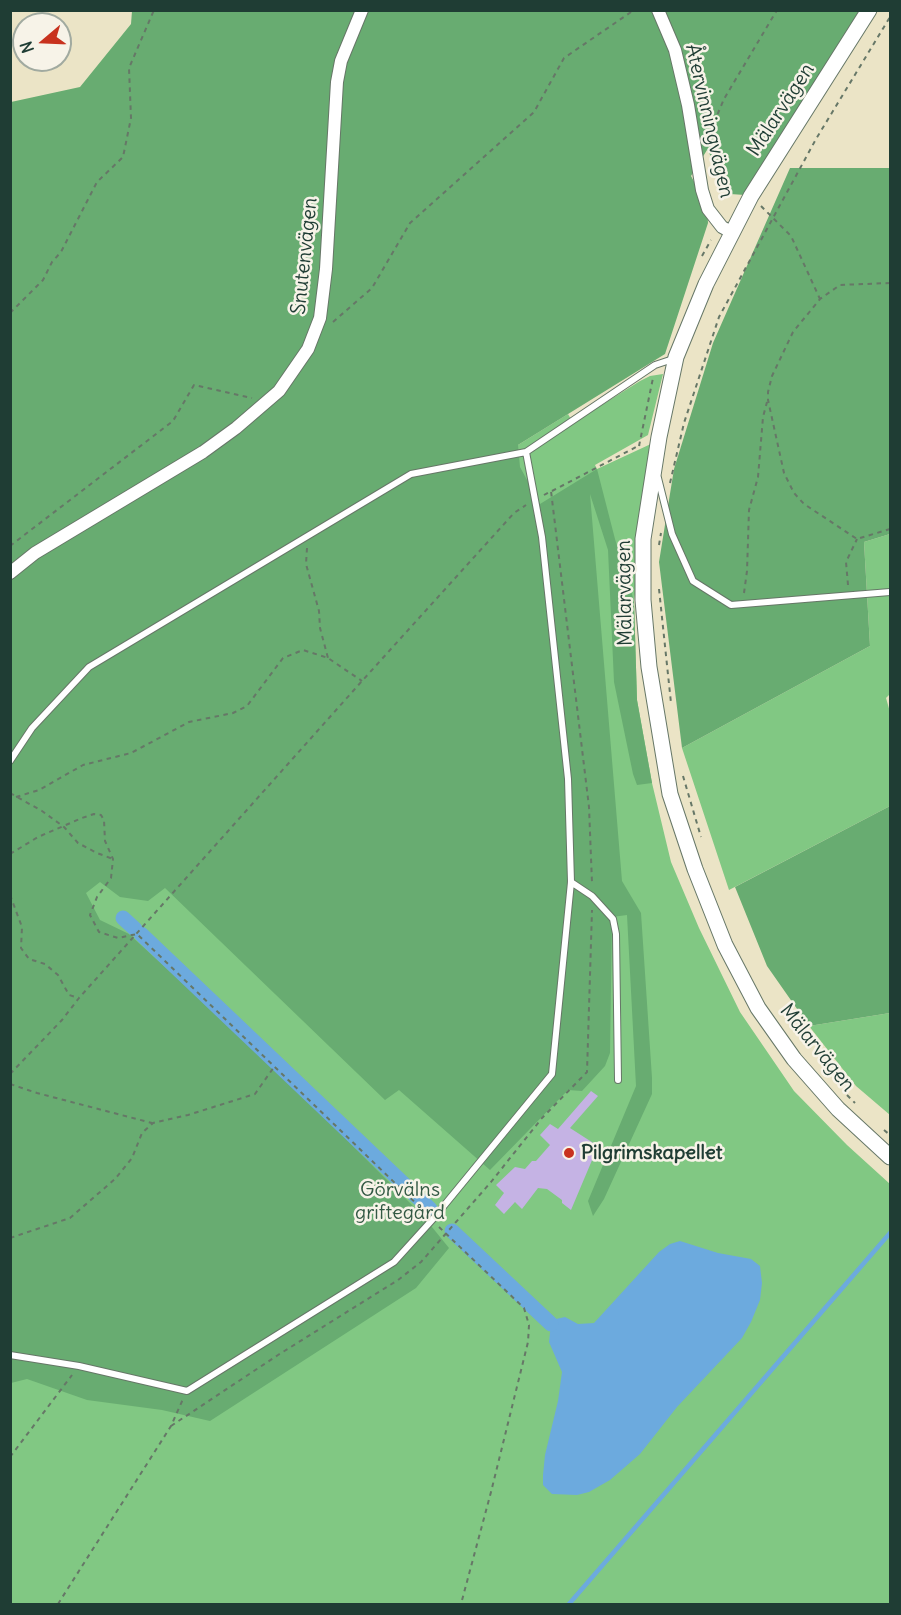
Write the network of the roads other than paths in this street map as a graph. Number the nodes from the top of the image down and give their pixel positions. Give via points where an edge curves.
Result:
1 (362, 10) edge
2 (658, 10) edge
3 (869, 10) edge
4 (733, 233) junction
5 (676, 357) junction
6 (526, 452) junction
7 (654, 464) junction
8 (10, 573) edge
9 (891, 592) edge
10 (10, 761) edge
11 (572, 882) junction
12 (618, 1080) dead end
13 (891, 1157) edge
14 (10, 1355) edge

1 - 8 street, Snutenvägen via 341,61 337,82 321,318 308,349 279,391 236,428 35,553
2 - 4 street, Återvinningvägen via 675,50 708,209 722,227
3 - 4 street, Mälarvägen via 751,196
4 - 5 street, Mälarvägen via 706,284
5 - 6 lane via 656,365
5 - 7 street, Mälarvägen
6 - 10 lane via 411,474 89,667 32,728
6 - 11 lane via 542,537 568,779
7 - 9 lane via 672,534 693,581 731,605
7 - 13 street, Mälarvägen via 643,539 649,667 670,794 695,869 725,945 758,1008 794,1059 838,1109
11 - 12 lane via 592,896 613,919
11 - 14 lane via 552,1074 394,1262 187,1391

